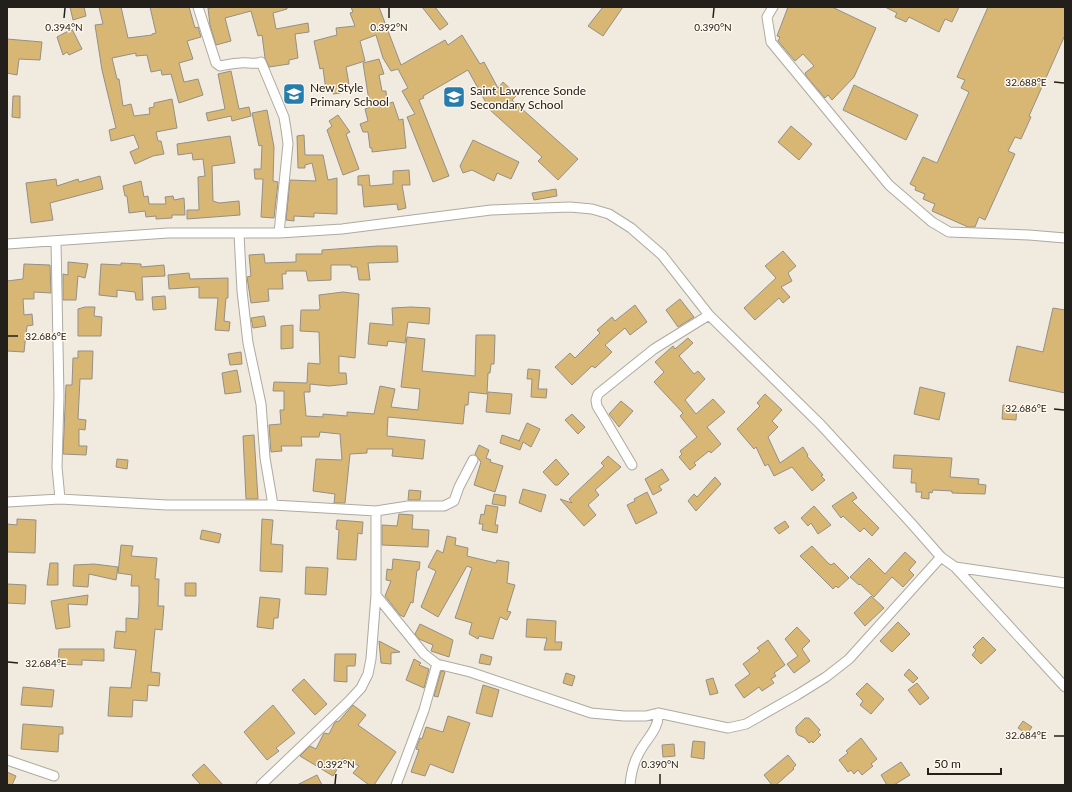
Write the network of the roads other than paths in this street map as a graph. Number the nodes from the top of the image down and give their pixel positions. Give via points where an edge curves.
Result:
1 (198, 7) edge
2 (773, 7) edge
3 (239, 234) junction
4 (279, 234) junction
5 (1065, 238) edge
6 (56, 241) junction
7 (7, 244) edge
8 (709, 315) junction
9 (473, 460) dead end
10 (632, 465) dead end
11 (60, 500) junction
12 (7, 502) edge
13 (273, 505) junction
14 (376, 511) junction
15 (941, 557) junction
16 (955, 567) junction
17 (1065, 583) edge
18 (376, 595) junction
19 (437, 664) junction
20 (1065, 687) edge
21 (658, 714) junction
22 (7, 760) edge
23 (54, 776) dead end
24 (261, 785) edge
25 (396, 785) edge
26 (630, 785) edge

1 - 4 street via 216,63 220,66 249,62 254,65 262,62 284,117 288,144
2 - 5 street via 767,17 771,42 889,185 932,222 949,232
3 - 4 street
3 - 6 street via 168,233
3 - 13 street via 248,343 261,404 265,458
4 - 8 street via 342,229 491,210 570,207 592,209 608,214 636,232 662,255
6 - 7 street
6 - 11 street via 59,396 57,467
8 - 10 street via 654,349 598,394 597,406
8 - 15 street via 821,425
9 - 14 street via 454,501 449,505 408,506
11 - 12 street
11 - 13 street via 167,505
13 - 14 street
14 - 18 street
15 - 16 street
15 - 21 street via 849,659 826,677 746,724 728,728
16 - 17 street
16 - 20 street
18 - 19 street via 424,654
18 - 24 street via 371,659 368,674 361,688
19 - 21 street via 470,672 591,713 624,716
19 - 25 street via 424,710
21 - 26 street via 656,727 638,754
22 - 23 street

